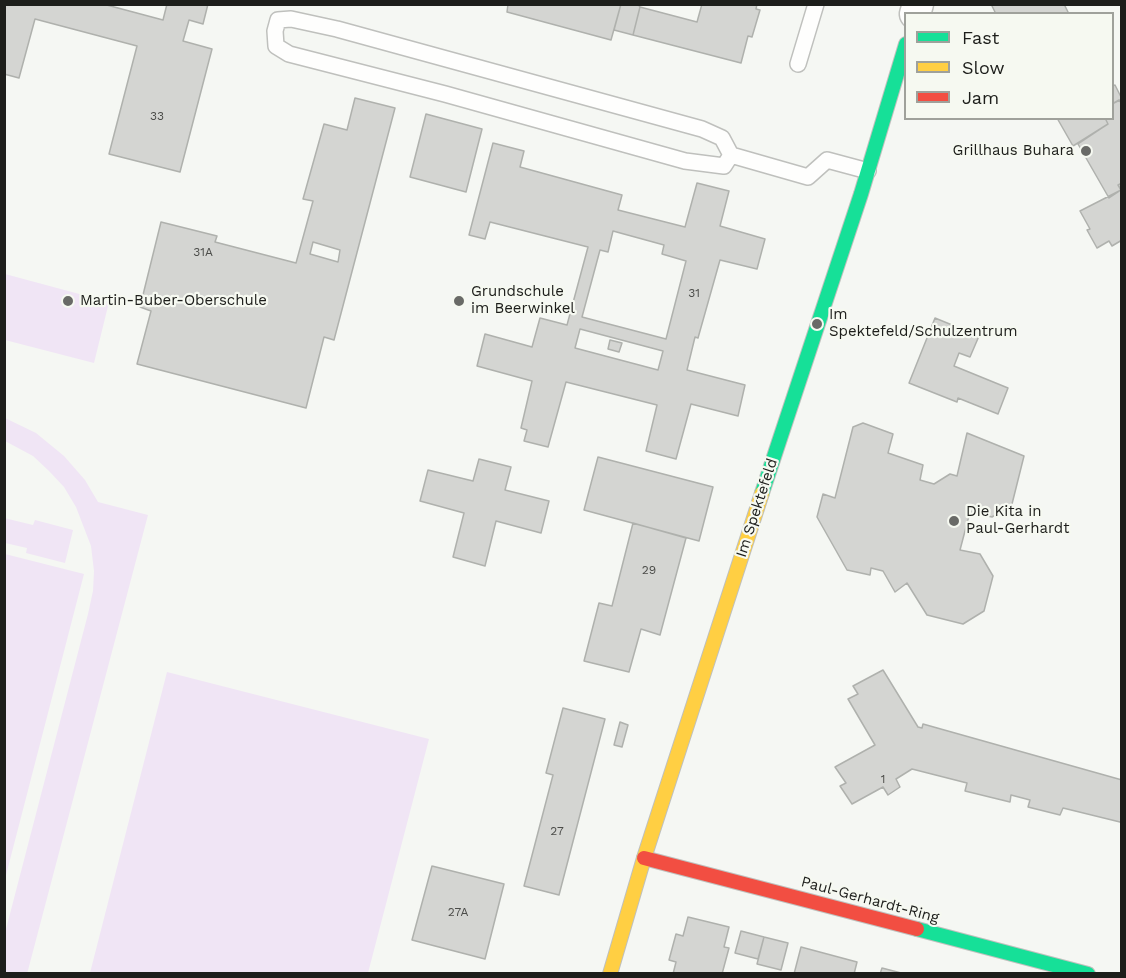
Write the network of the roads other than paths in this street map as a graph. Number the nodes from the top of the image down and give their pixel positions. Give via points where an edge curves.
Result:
1 (816, 4) edge
2 (904, 51) edge
3 (798, 64) dead end
4 (731, 155) junction
5 (868, 171) junction
6 (644, 858) junction
7 (610, 974) edge
8 (1088, 974) edge

1 - 3 lane
2 - 5 street, Im Spektefeld
4 - 4 lane via 722,138 702,129 360,35 291,19 278,20 276,46 289,54 684,161 724,166
4 - 5 lane via 808,177 827,160
5 - 6 street, Im Spektefeld
6 - 7 street, Im Spektefeld
6 - 8 street, Paul-Gerhardt-Ring

